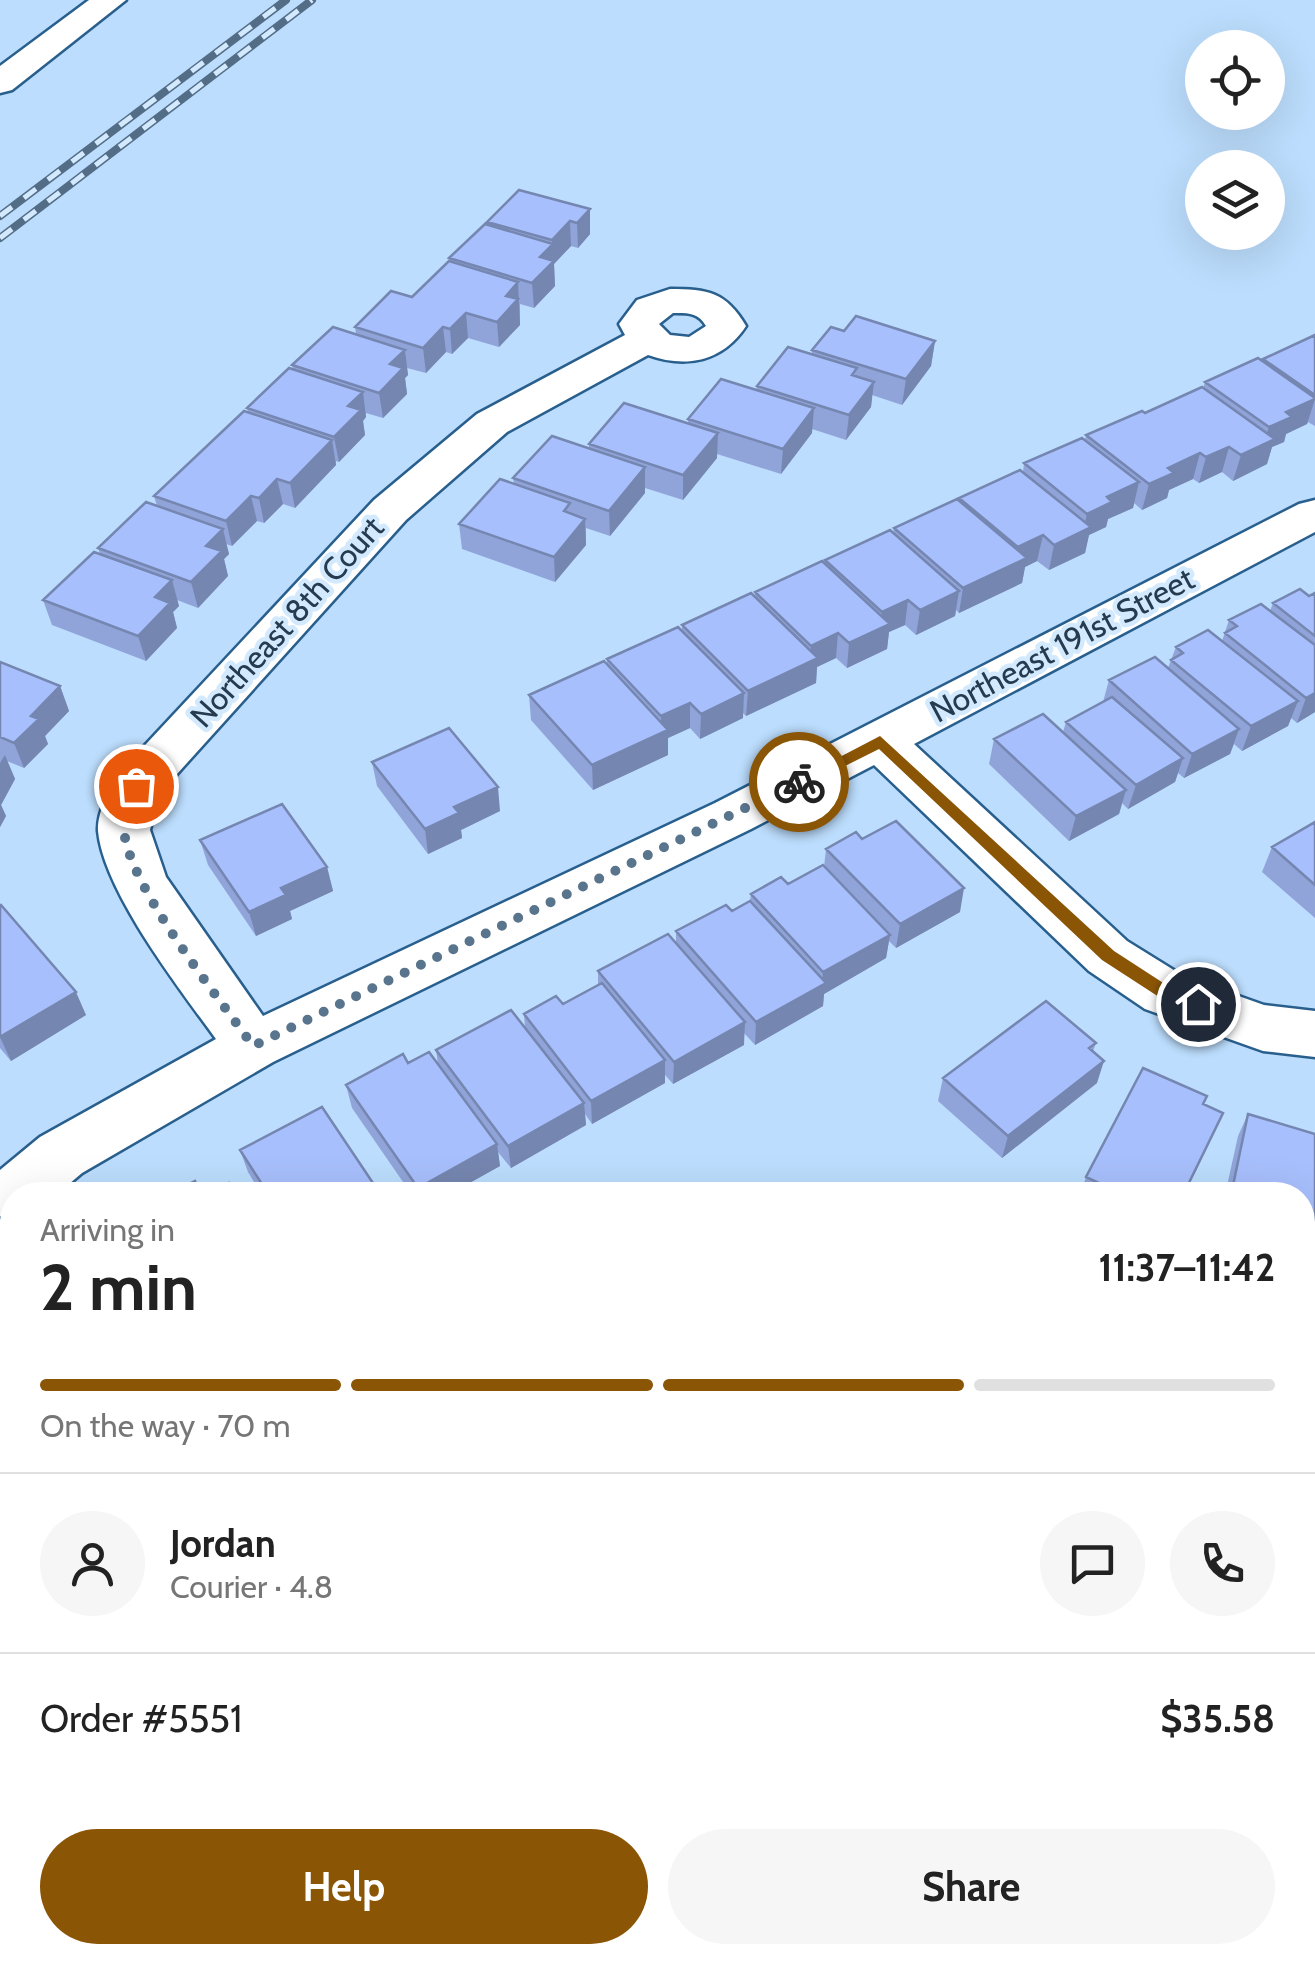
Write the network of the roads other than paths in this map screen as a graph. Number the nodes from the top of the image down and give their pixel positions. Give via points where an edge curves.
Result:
1 (62, 0) edge
2 (110, 0) edge
3 (0, 44) edge
4 (0, 83) edge
5 (647, 339) dead end
6 (1315, 514) edge
7 (880, 742) junction
8 (1315, 1034) edge
9 (253, 1046) junction
10 (28, 1182) edge

1 - 3 main road
2 - 4 main road
5 - 9 main road, Northeast 8th Court via 492,422 390,510 136,786 123,826 130,862
6 - 7 main road, Northeast 191st Street
7 - 8 main road via 1108,956 1165,993 1263,1028
7 - 9 main road, Northeast 191st Street
9 - 10 main road, Northeast 191st Street via 60,1155

